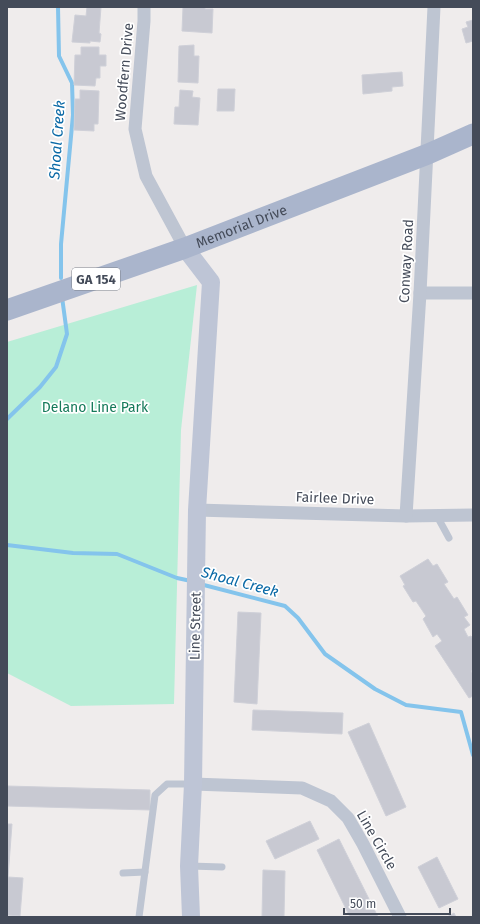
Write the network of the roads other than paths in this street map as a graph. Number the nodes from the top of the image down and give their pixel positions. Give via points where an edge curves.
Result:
1 (144, 7) edge
2 (434, 7) edge
3 (473, 134) edge
4 (428, 154) junction
5 (185, 248) junction
6 (420, 292) junction
7 (473, 293) edge
8 (7, 310) edge
9 (196, 510) junction
10 (473, 515) edge
11 (406, 516) junction
12 (437, 516) junction
13 (449, 538) dead end
14 (193, 784) junction
15 (189, 866) junction
16 (222, 867) dead end
17 (144, 872) junction
18 (123, 873) dead end
19 (139, 917) edge
20 (191, 917) edge
21 (400, 917) edge

1 - 5 street, Woodfern Drive via 135,129 146,176
2 - 4 street, Conway Road
3 - 4 main road, Memorial Drive / GA 154
4 - 5 main road, Memorial Drive / GA 154
4 - 6 street, Conway Road
5 - 8 main road, Memorial Drive / GA 154
5 - 9 street, Line Street via 211,282
6 - 7 street
6 - 11 street, Conway Road
9 - 11 street, Fairlee Drive
9 - 14 street, Line Street
10 - 12 street, Fairlee Drive
11 - 12 street, Fairlee Drive
12 - 13 lane
14 - 15 street, Line Street
14 - 17 lane via 167,784 155,795
14 - 21 street, Line Circle via 302,788 331,801 348,818 364,844
15 - 16 lane
15 - 20 street, Line Street
17 - 18 lane
17 - 19 lane

